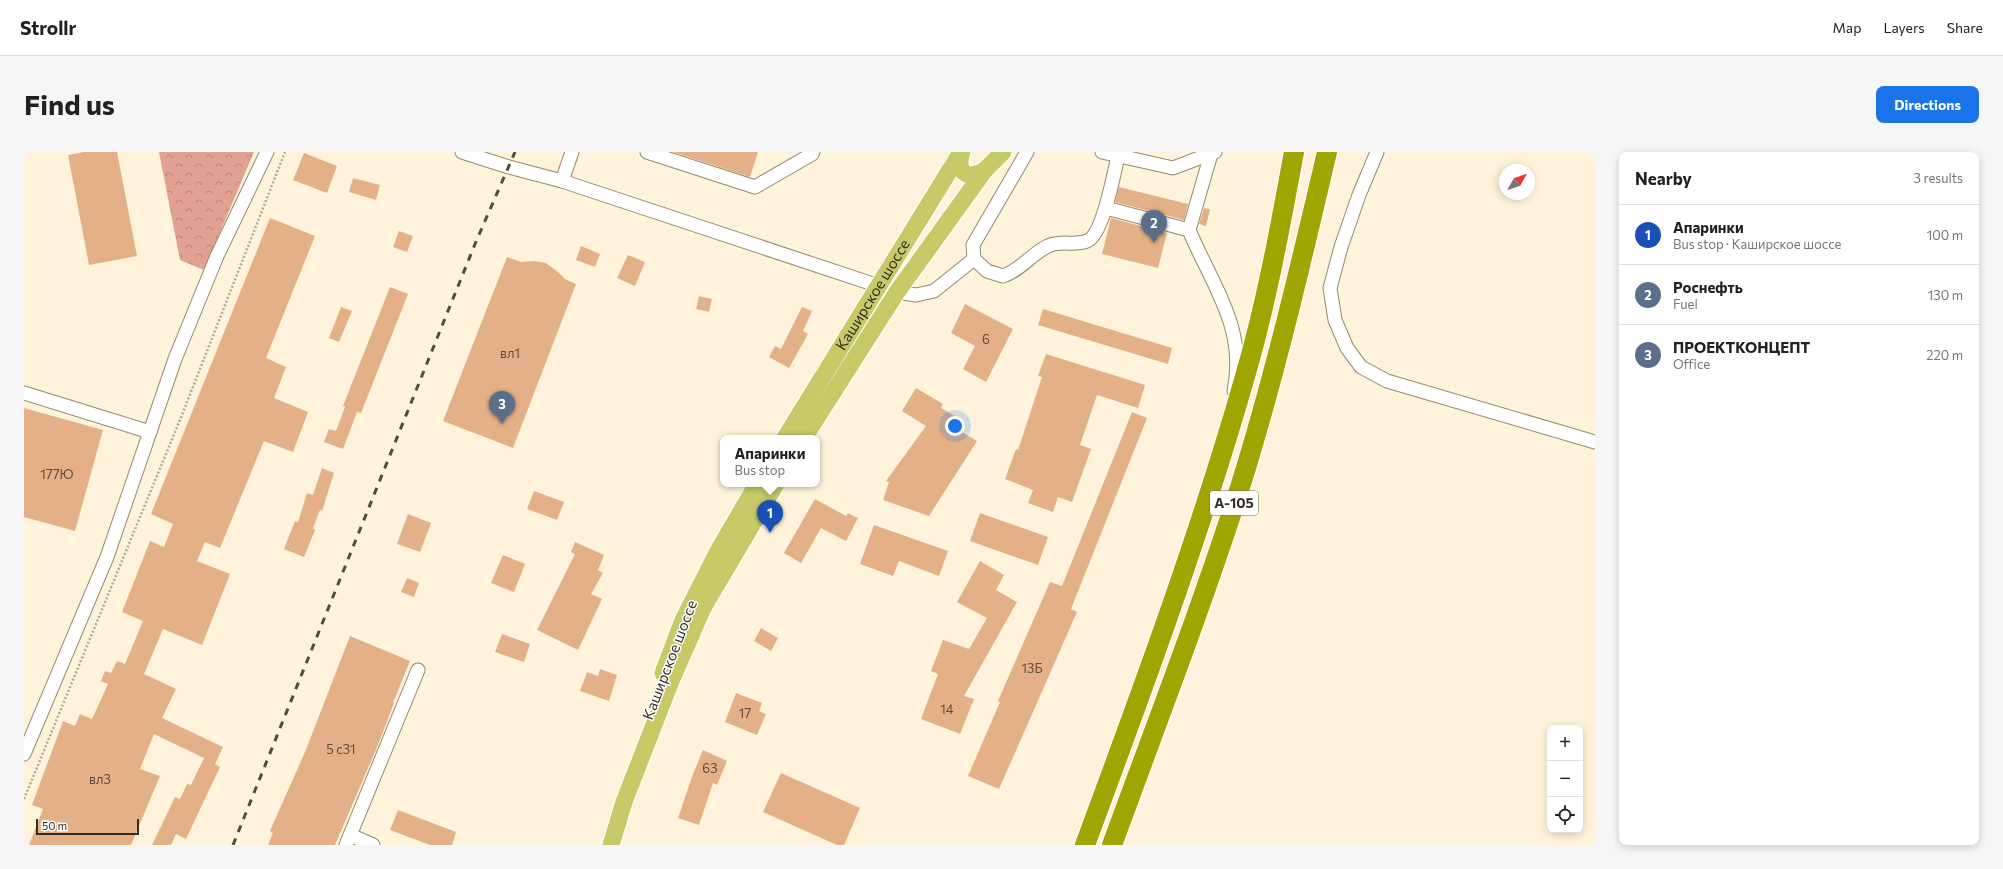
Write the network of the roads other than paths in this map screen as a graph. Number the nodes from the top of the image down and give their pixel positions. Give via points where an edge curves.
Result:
1 (267, 152) edge
2 (462, 152) edge
3 (572, 152) edge
4 (647, 152) edge
5 (813, 152) edge
6 (961, 152) edge
7 (1003, 152) edge
8 (1027, 152) edge
9 (1102, 152) edge
10 (1294, 152) edge
11 (1327, 152) edge
12 (1377, 152) edge
13 (1213, 153) edge
14 (1118, 156) junction
15 (985, 170) junction
16 (562, 181) junction
17 (1106, 208) junction
18 (1189, 230) junction
19 (974, 259) junction
20 (879, 285) junction
21 (897, 292) junction
22 (24, 394) edge
23 (150, 432) junction
24 (787, 435) edge
25 (806, 435) edge
26 (1595, 442) edge
27 (1221, 452) junction
28 (755, 487) edge
29 (774, 487) edge
30 (418, 670) dead end
31 (24, 754) edge
32 (348, 840) edge
33 (373, 845) edge
34 (600, 845) edge
35 (611, 845) edge
36 (1085, 845) edge
37 (1112, 845) edge

1 - 23 street via 217,256 175,359
2 - 16 street
3 - 16 street
4 - 5 street via 755,187
6 - 15 main road via 959,162 964,172 977,175
6 - 20 main road, Каширское шоссе
7 - 15 main road
8 - 19 street via 973,245
9 - 14 street
10 - 27 highway, А-105 via 1262,313
11 - 37 highway, А-105 via 1272,377 1241,484 1184,652
12 - 26 street via 1341,247 1330,288 1335,320 1346,348 1362,367 1387,381
13 - 14 street via 1173,168
13 - 18 street
14 - 17 street
15 - 21 main road
16 - 20 street
17 - 18 street
17 - 19 street via 1090,240 1050,245 1012,273 1003,276 987,271
18 - 27 street via 1229,314 1235,339 1235,387
19 - 21 street via 934,291 916,295
20 - 21 street
20 - 24 main road, Каширское шоссе
21 - 25 main road
22 - 23 street
23 - 31 street via 107,557
27 - 36 highway, А-105 via 1160,641
28 - 34 main road, Каширское шоссе via 718,550 683,620
29 - 35 main road, Каширское шоссе via 702,608 624,802
30 - 32 street
32 - 33 street

